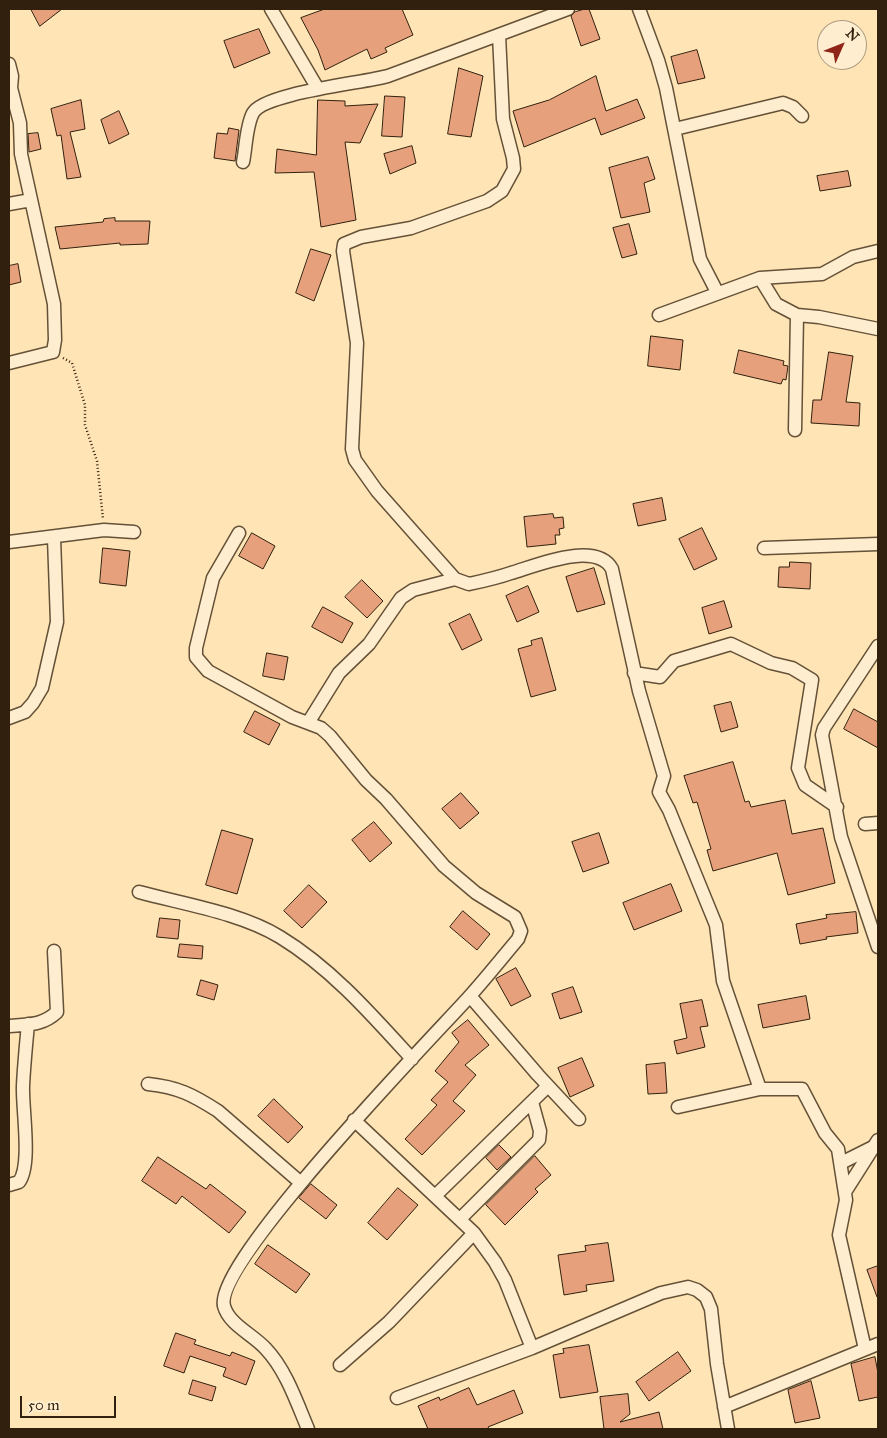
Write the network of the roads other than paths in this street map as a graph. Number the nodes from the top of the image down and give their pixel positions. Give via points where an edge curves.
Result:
1 (271, 9) edge
2 (568, 9) edge
3 (639, 9) edge
4 (499, 34) junction
5 (9, 64) edge
6 (318, 89) junction
7 (802, 116) dead end
8 (675, 129) junction
9 (243, 162) dead end
10 (31, 200) junction
11 (9, 204) edge
12 (878, 251) edge
13 (760, 278) junction
14 (717, 292) junction
15 (659, 315) dead end
16 (797, 315) junction
17 (878, 329) edge
18 (9, 363) edge
19 (795, 430) dead end
20 (134, 532) dead end
21 (239, 533) dead end
22 (54, 538) junction
23 (9, 542) edge
24 (878, 544) edge
25 (764, 548) dead end
26 (455, 580) junction
27 (878, 646) edge
28 (634, 673) junction
29 (9, 718) edge
30 (308, 723) junction
31 (837, 807) junction
32 (878, 823) edge
33 (865, 824) dead end
34 (139, 892) dead end
35 (878, 947) edge
36 (54, 951) dead end
37 (470, 996) junction
38 (28, 1024) junction
39 (9, 1026) edge
40 (412, 1058) junction
41 (148, 1084) dead end
42 (548, 1086) junction
43 (760, 1089) junction
44 (532, 1102) junction
45 (678, 1107) dead end
46 (580, 1119) dead end
47 (354, 1120) junction
48 (875, 1144) edge
49 (840, 1162) junction
50 (301, 1183) junction
51 (9, 1185) edge
52 (845, 1192) junction
53 (435, 1196) junction
54 (460, 1220) junction
55 (474, 1234) junction
56 (878, 1344) edge
57 (532, 1348) junction
58 (865, 1349) junction
59 (340, 1365) dead end
60 (397, 1398) dead end
61 (724, 1407) junction
62 (308, 1429) edge
63 (728, 1429) edge

1 - 6 street
2 - 4 street
3 - 8 street via 658,60
4 - 6 street via 388,76
4 - 26 street via 503,119 514,169 502,191 487,201 412,228 350,240 344,244 343,251 357,343 352,449 355,460 377,491
5 - 10 street via 20,123 21,154
6 - 9 street via 282,97 257,108 252,115
7 - 8 street via 783,103
8 - 14 street via 698,252
10 - 11 street
10 - 18 street via 54,304 53,352
12 - 13 street via 853,257 822,274
13 - 14 street
13 - 16 street via 776,304
14 - 15 street
16 - 17 street
16 - 19 street
20 - 22 street via 104,530
21 - 30 street via 213,578 196,656 208,671 222,680
22 - 23 street
22 - 29 street via 57,622 42,688 25,712
24 - 25 street
26 - 28 street via 469,584 582,555 603,559 612,569
26 - 30 street via 412,590 401,598 369,644 339,673
27 - 31 street via 824,728 822,736
28 - 31 street via 660,677 674,661 731,644 771,663 792,668 812,680 798,768 806,784
28 - 43 street via 664,776 659,792 716,925 723,981
30 - 37 street via 330,736 444,866 519,923 521,932 518,939
31 - 35 street via 843,845
32 - 33 street
34 - 40 street via 244,920 280,936 362,1005
36 - 38 street via 57,1012 47,1021
37 - 40 street
37 - 42 street
38 - 39 street
38 - 51 street via 23,1088 26,1126 24,1171 19,1182
40 - 47 street
41 - 50 street via 174,1087 218,1111
42 - 44 street
42 - 46 street
43 - 45 street
43 - 49 street via 802,1089 825,1133 838,1149
44 - 53 street
44 - 54 street via 540,1131 539,1140
47 - 50 street
47 - 53 street
48 - 49 street
48 - 52 street
49 - 52 street
50 - 62 street via 258,1237 225,1291 224,1306 232,1319 267,1349
52 - 58 street via 839,1235
53 - 54 street
54 - 55 street
55 - 57 street via 496,1262
55 - 59 street via 389,1322
56 - 58 street
57 - 60 street
57 - 61 street via 660,1292 680,1287 697,1290 706,1297 711,1309
58 - 61 street
61 - 63 street

